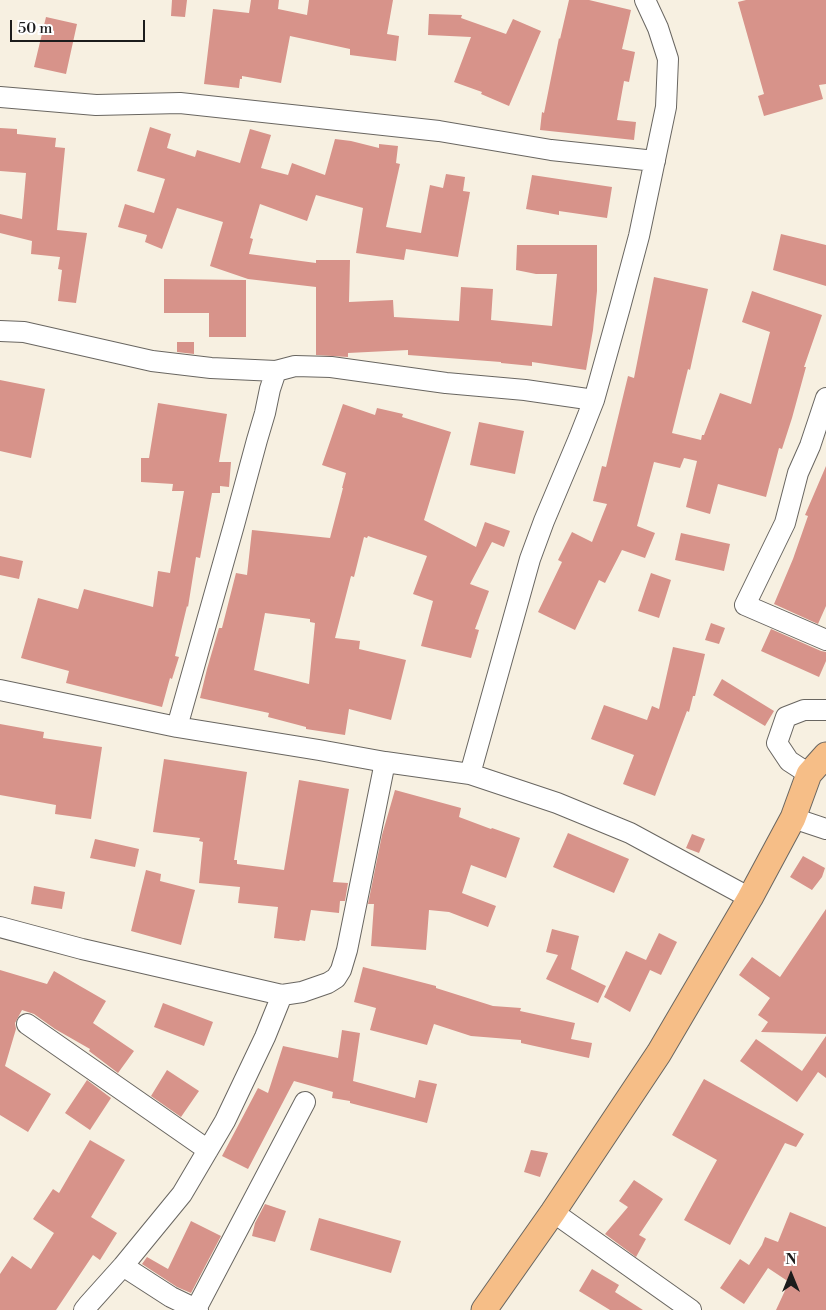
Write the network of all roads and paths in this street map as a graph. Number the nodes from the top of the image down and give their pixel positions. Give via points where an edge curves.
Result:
1 (645, 0) edge
2 (0, 98) edge
3 (655, 161) junction
4 (0, 331) edge
5 (276, 371) junction
6 (826, 398) edge
7 (594, 400) junction
8 (826, 640) edge
9 (0, 690) edge
10 (826, 710) edge
11 (177, 727) junction
12 (826, 755) edge
13 (385, 762) junction
14 (470, 774) junction
15 (809, 774) junction
16 (793, 818) junction
17 (826, 829) edge
18 (750, 898) junction
19 (0, 927) edge
20 (282, 995) junction
21 (27, 1024) dead end
22 (305, 1102) dead end
23 (208, 1150) junction
24 (554, 1212) junction
25 (122, 1266) junction
26 (84, 1310) edge
27 (197, 1310) edge
28 (484, 1310) edge
29 (691, 1310) edge

1 - 3 street via 668,59 666,107
2 - 3 street via 96,105 180,103 439,131 551,150
3 - 7 street via 637,244
4 - 5 street via 24,332 152,361
5 - 7 street via 296,366 330,367
5 - 11 street
6 - 8 street via 798,474 785,523 745,605
7 - 14 street via 530,559
9 - 11 street
10 - 15 street via 804,710 786,717 777,744 789,761
11 - 13 street
12 - 15 main road
13 - 14 street
13 - 20 street via 341,970 328,983
14 - 18 street via 557,802 630,833
15 - 16 main road
16 - 17 street
16 - 18 main road
18 - 24 main road via 659,1053
19 - 20 street
20 - 23 street via 225,1121
21 - 23 street
22 - 27 street
23 - 25 street via 182,1194
24 - 28 main road
24 - 29 street
25 - 26 street
25 - 27 street

